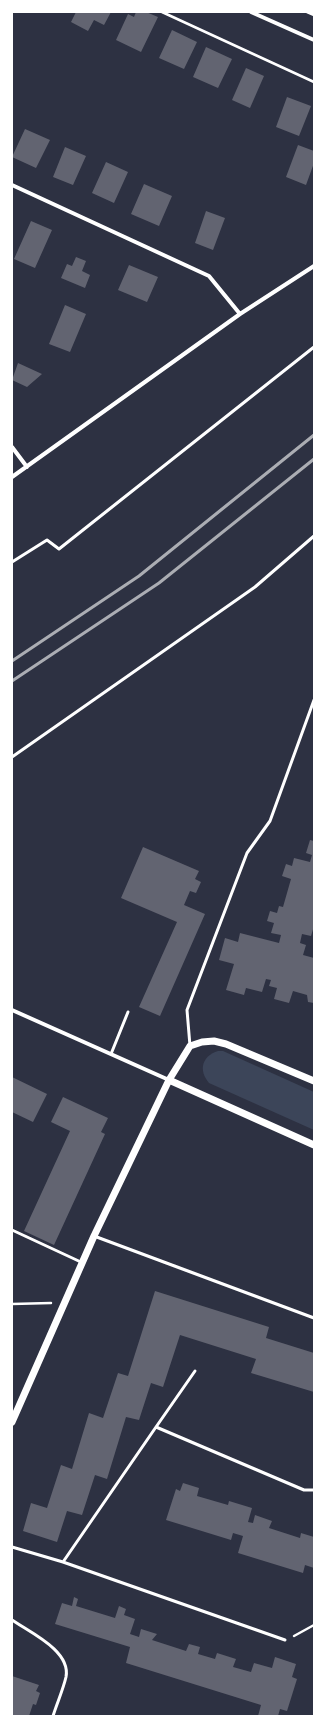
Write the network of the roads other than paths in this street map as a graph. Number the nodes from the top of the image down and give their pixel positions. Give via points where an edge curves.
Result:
1 (251, 12) edge
2 (314, 40) edge
3 (12, 185) edge
4 (314, 266) edge
5 (240, 314) junction
6 (314, 347) edge
7 (12, 447) edge
8 (27, 467) junction
9 (12, 477) edge
10 (314, 536) edge
11 (12, 562) edge
12 (314, 700) edge
13 (12, 757) edge
14 (12, 1010) edge
15 (128, 1012) dead end
16 (190, 1046) junction
17 (111, 1054) junction
18 (168, 1080) junction
19 (314, 1081) edge
20 (314, 1144) edge
21 (12, 1230) edge
22 (94, 1236) junction
23 (83, 1263) junction
24 (314, 1318) edge
25 (195, 1371) dead end
26 (12, 1422) edge
27 (156, 1427) junction
28 (314, 1490) edge
29 (12, 1547) edge
30 (63, 1562) junction
31 (12, 1620) edge
32 (285, 1640) road end
33 (53, 1716) edge

1 - 2 street
3 - 5 street via 208,276
4 - 5 street
5 - 8 street
6 - 11 lane via 60,550 47,540
7 - 8 street
8 - 9 street
10 - 13 lane via 255,587
12 - 16 lane via 270,821 247,853 187,1010
14 - 17 street
15 - 17 lane
16 - 18 street
16 - 19 street via 214,1041 226,1044
17 - 18 street
18 - 20 street
18 - 22 street
21 - 23 lane
22 - 23 street
22 - 24 lane
23 - 26 street
25 - 27 lane
27 - 28 lane via 304,1490
27 - 30 lane
29 - 30 lane
30 - 32 lane
31 - 33 lane via 59,1652 65,1662 66,1676

